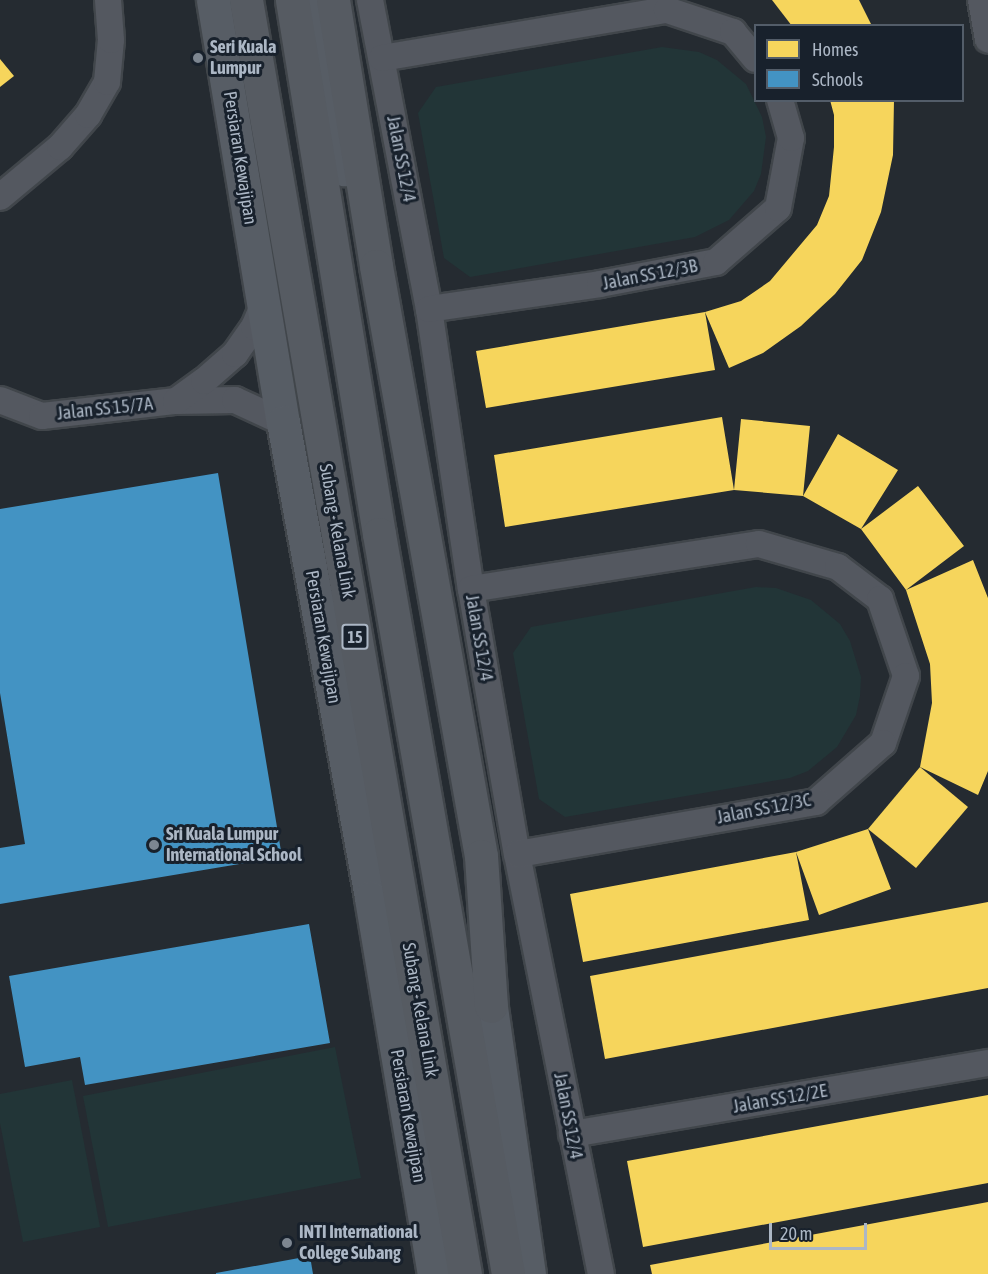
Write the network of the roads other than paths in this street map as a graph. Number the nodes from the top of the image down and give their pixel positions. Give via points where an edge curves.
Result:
1 (108, 0) edge
2 (213, 0) edge
3 (246, 0) edge
4 (292, 0) edge
5 (314, 0) edge
6 (333, 0) edge
7 (370, 0) edge
8 (981, 0) edge
9 (988, 39) edge
10 (754, 57) edge
11 (382, 58) junction
12 (781, 102) edge
13 (0, 197) edge
14 (264, 303) junction
15 (429, 309) junction
16 (0, 400) edge
17 (176, 401) junction
18 (283, 422) junction
19 (471, 589) junction
20 (517, 854) junction
21 (491, 1006) junction
22 (988, 1063) edge
23 (572, 1134) junction
24 (434, 1274) edge
25 (465, 1274) edge
26 (508, 1274) edge
27 (529, 1274) edge
28 (601, 1274) edge

1 - 13 street via 111,40 107,82 88,115 60,147
2 - 14 main road, Persiaran Kewajipan
3 - 25 main road, Subang - Kelana Link / 15
4 - 26 main road, 15 via 379,534
5 - 21 main road via 440,678
6 - 21 main road via 481,856
7 - 11 street, Jalan SS 12/4
8 - 9 street
10 - 11 street via 732,32 667,10
11 - 15 street, Jalan SS 12/4
12 - 15 street, Jalan SS 12/3B via 791,138 778,208 716,262
14 - 17 street, Jalan SS 15/7A via 254,327 235,354
14 - 18 main road, Persiaran Kewajipan
15 - 19 street, Jalan SS 12/4
16 - 17 street, Jalan SS 15/7A via 42,416
17 - 18 street, Jalan SS 15/7A via 235,400
18 - 24 main road, Persiaran Kewajipan via 371,898
19 - 20 street, Jalan SS 12/4
19 - 20 street, Jalan SS 12/3C via 759,544 838,567 880,599 906,676 883,742 816,802
20 - 23 street, Jalan SS 12/4
21 - 27 main road
22 - 23 street, Jalan SS 12/2E
23 - 28 street, Jalan SS 12/4

